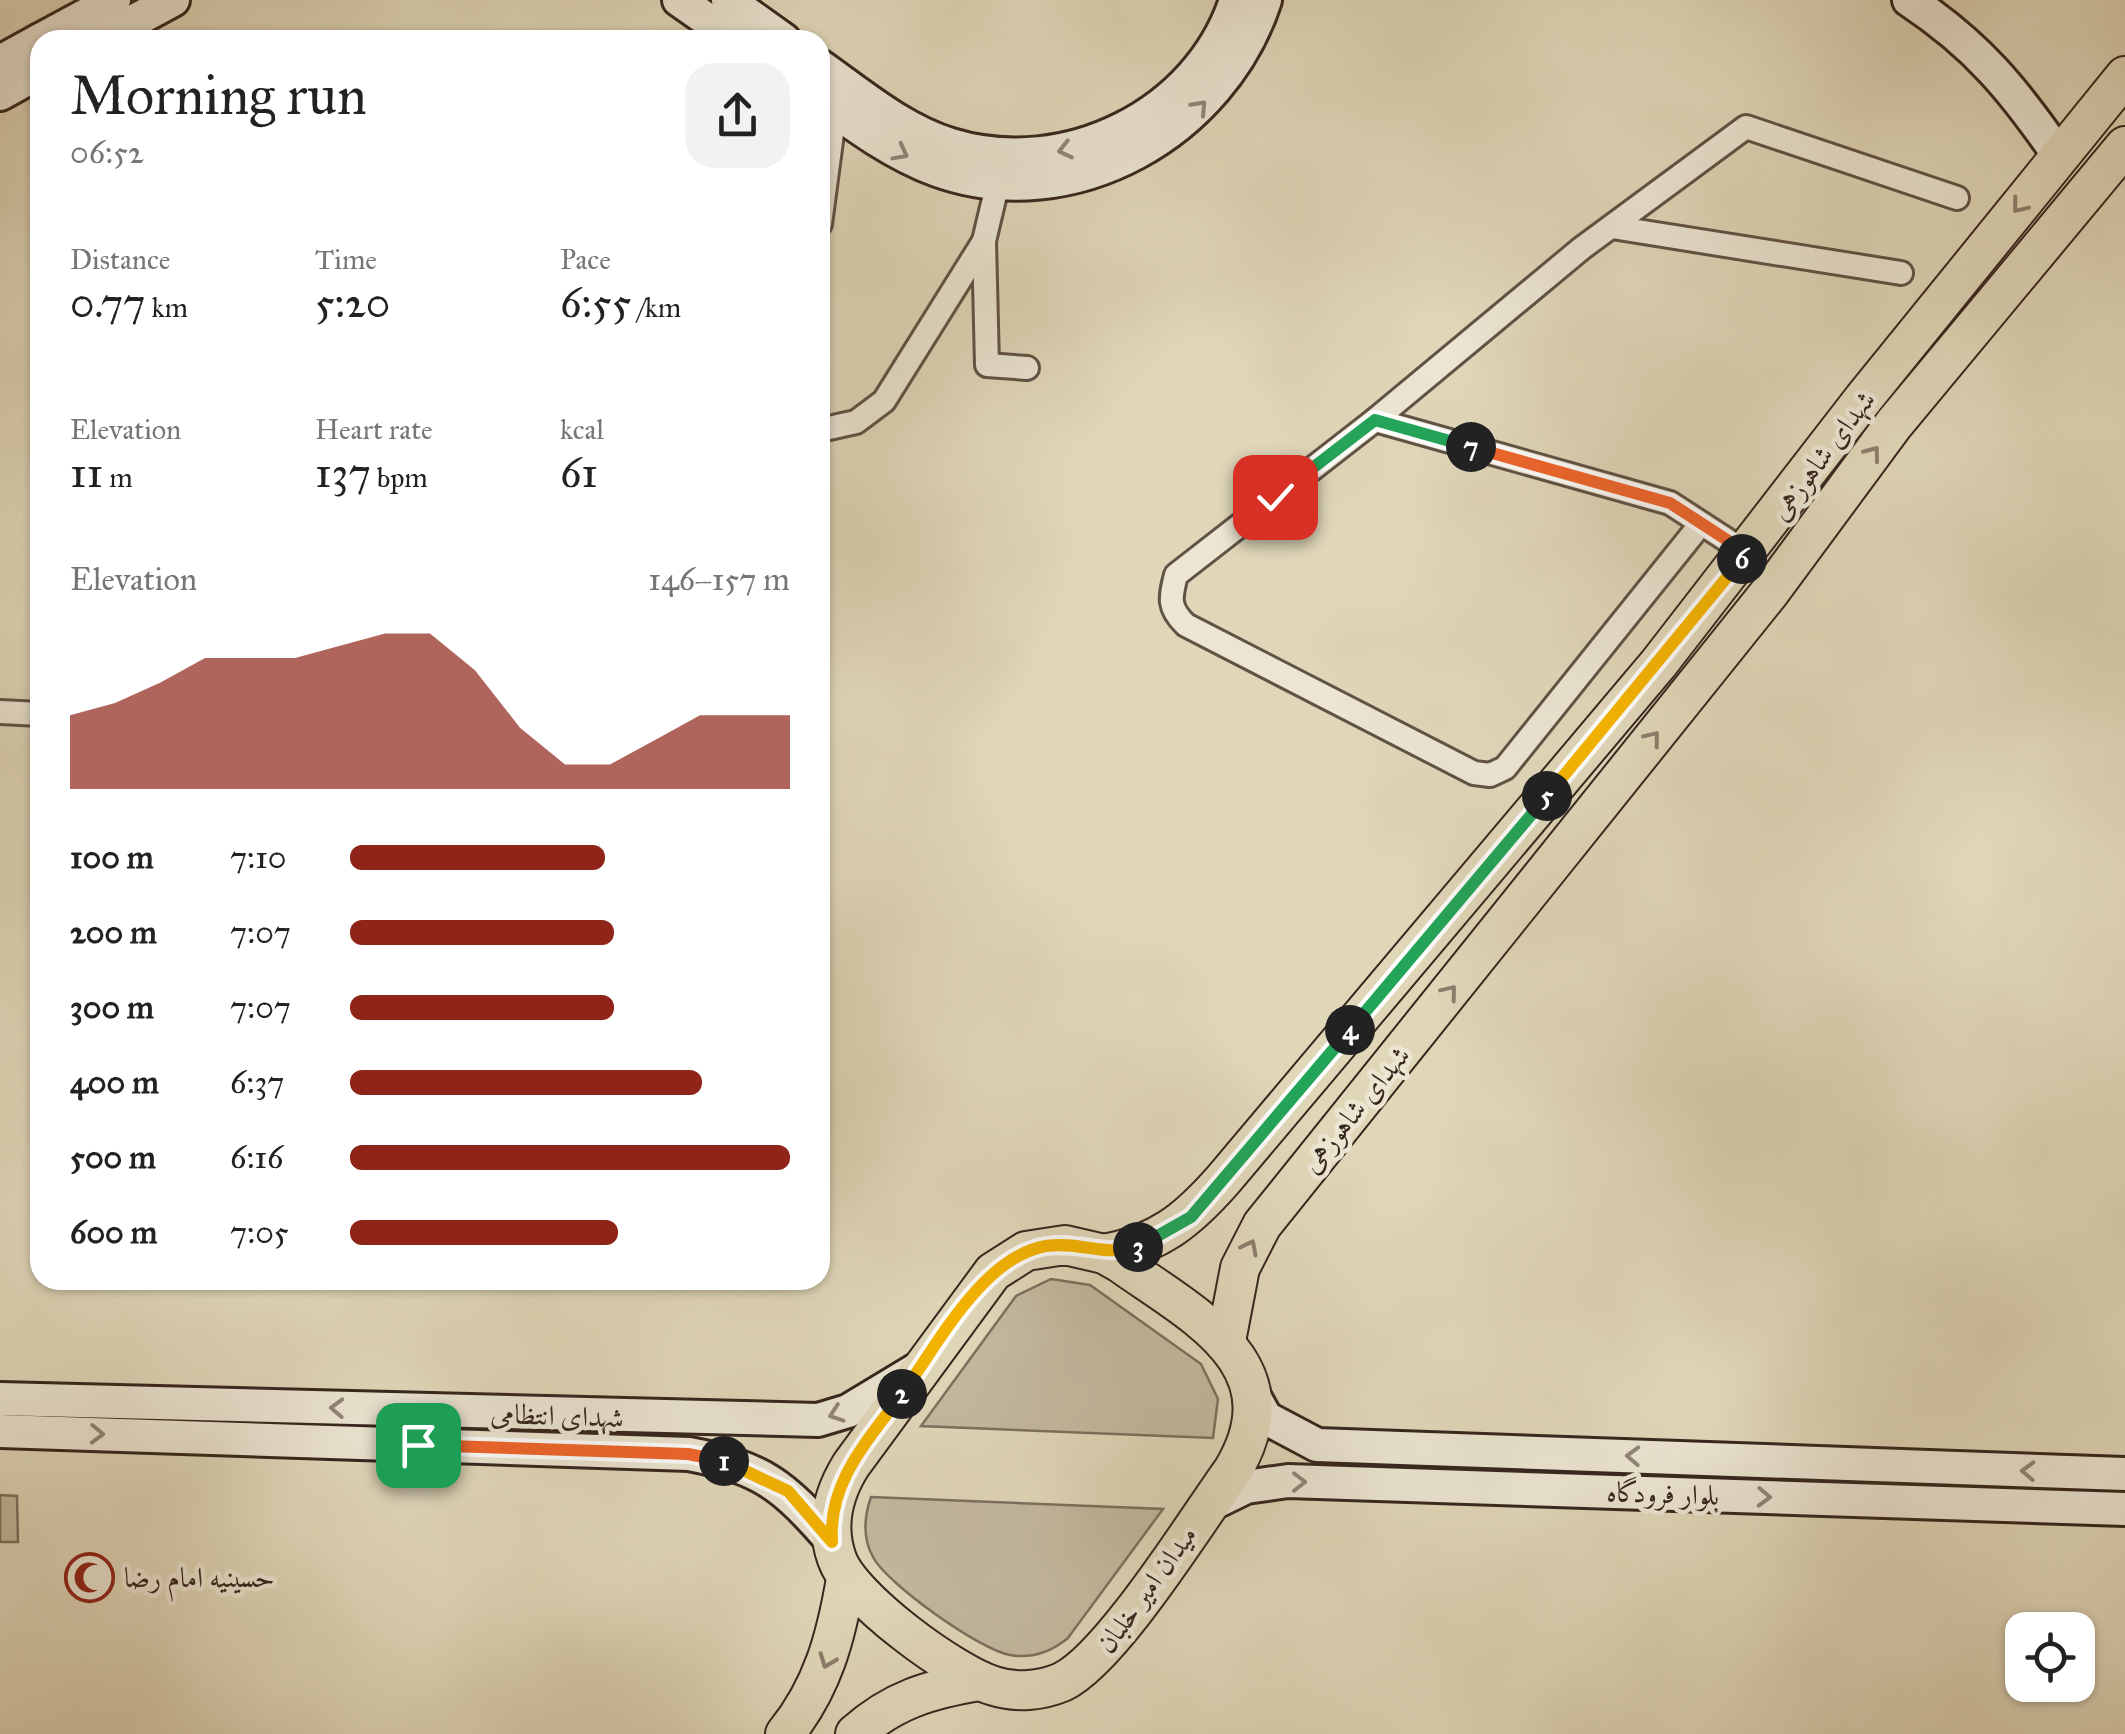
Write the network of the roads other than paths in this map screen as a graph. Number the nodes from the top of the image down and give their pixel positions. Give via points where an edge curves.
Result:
1 (114, 0) edge
2 (173, 0) edge
3 (680, 0) edge
4 (728, 0) edge
5 (1265, 0) edge
6 (1909, 0) edge
7 (1236, 23) edge
8 (58, 30) edge
9 (118, 30) edge
10 (722, 30) edge
11 (770, 30) edge
12 (30, 52) edge
13 (830, 73) edge
14 (12, 74) edge
15 (2125, 76) edge
16 (830, 107) edge
17 (2125, 146) edge
18 (2060, 157) junction
19 (998, 182) junction
20 (1957, 198) dead end
21 (1612, 227) junction
22 (984, 241) junction
23 (1900, 273) dead end
24 (1027, 368) dead end
25 (1375, 420) junction
26 (830, 428) edge
27 (1802, 482) junction
28 (1832, 508) junction
29 (1700, 525) junction
30 (1747, 553) junction
31 (0, 712) edge
32 (30, 714) edge
33 (1104, 1254) junction
34 (1226, 1341) junction
35 (922, 1368) junction
36 (1252, 1393) junction
37 (0, 1399) edge
38 (282, 1407) junction
39 (0, 1431) edge
40 (283, 1440) junction
41 (2125, 1474) edge
42 (1206, 1506) junction
43 (2125, 1508) edge
44 (832, 1542) junction
45 (846, 1578) junction
46 (980, 1681) junction
47 (785, 1734) edge
48 (855, 1734) edge

1 - 8 main road
2 - 9 main road
3 - 10 main road
4 - 11 main road
5 - 7 main road
6 - 18 main road via 1960,34 2010,86
7 -> 13 main road via 1172,96 1093,143 1039,156 986,154 932,138
19 -> 7 main road via 1042,184 1103,170 1145,149 1191,117 1230,73
12 - 14 main road
15 - 18 main road, شهدای شاهوزهی
16 -> 19 main road via 903,156
28 -> 17 main road, شهدای شاهوزهی
18 -> 27 main road, شهدای شاهوزهی
19 - 22 street
20 - 21 street via 1746,127
21 - 23 street
21 - 25 street
22 - 24 street via 987,365
22 - 26 street via 884,402 856,422
25 - 29 street via 1670,503
25 - 29 street via 1176,575 1172,612 1474,773 1505,768
27 - 28 main road
27 - 30 main road, شهدای شاهوزهی
34 -> 28 main road, شهدای شاهوزهی via 1240,1268 1262,1226
29 - 30 street
30 - 33 main road, شهدای شاهوزهی via 1191,1217 1155,1241
31 - 32 street
33 - 34 main road, میدان امیر خلبان
33 - 35 main road, میدان امیر خلبان via 1065,1245 1008,1260 980,1286
34 - 36 main road, میدان امیر خلبان
35 -> 38 main road, شهدای انتظامی via 848,1411 818,1420
35 - 44 main road, میدان امیر خلبان via 840,1483
41 -> 36 main road, بلوار فرودگاه via 1317,1445 1266,1418
36 - 42 main road, میدان امیر خلبان via 1244,1452
37 - 38 main road, شهدای انتظامی
38 - 40 main road
39 -> 40 main road, شهدای انتظامی
40 - 44 main road, شهدای انتظامی via 688,1454 737,1463 788,1491
42 -> 43 main road, بلوار فرودگاه via 1246,1487 1288,1481
42 - 46 main road, میدان امیر خلبان via 1091,1663 1038,1689
44 - 45 main road, میدان امیر خلبان
45 - 46 main road, میدان امیر خلبان via 872,1606
45 -> 47 main road via 825,1668
46 - 48 main road via 908,1697

